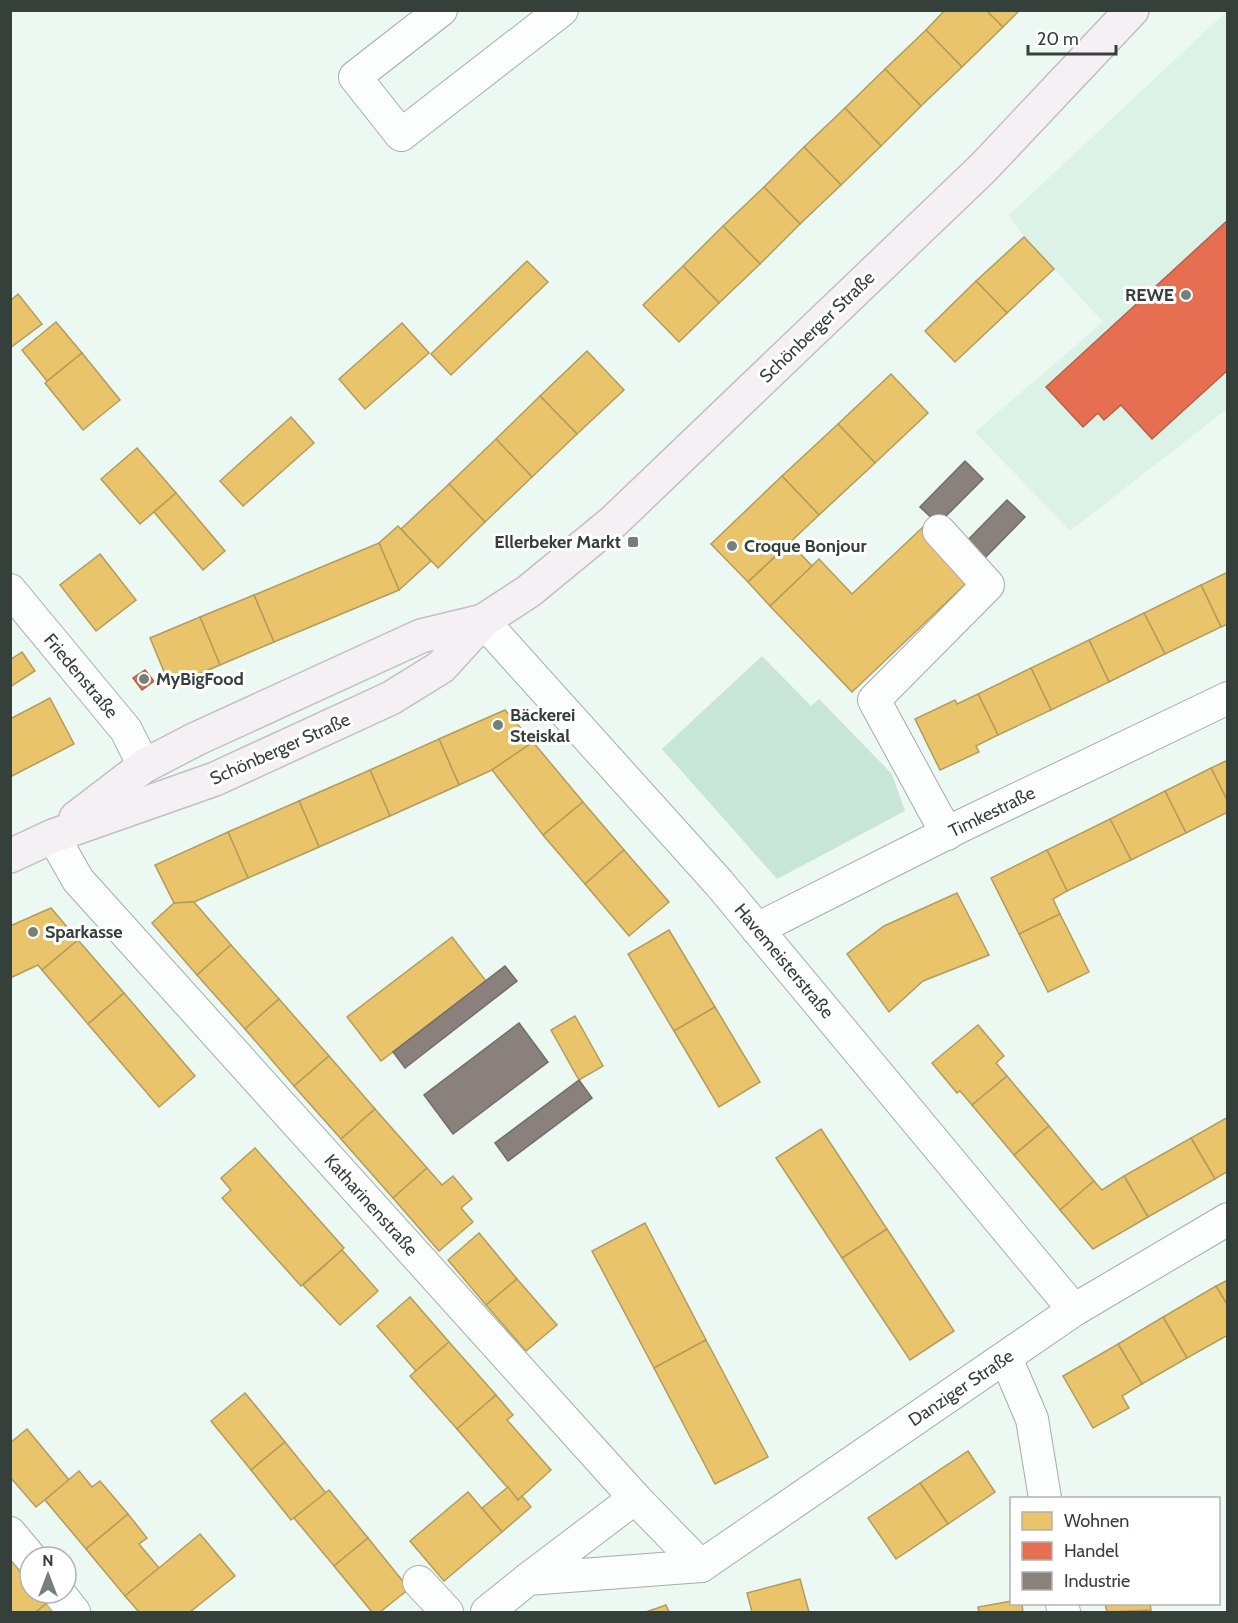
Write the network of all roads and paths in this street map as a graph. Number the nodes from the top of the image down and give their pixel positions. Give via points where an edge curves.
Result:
1 (441, 10) edge
2 (562, 10) edge
3 (1132, 10) edge
4 (939, 531) dead end
5 (10, 590) edge
6 (483, 621) junction
7 (1227, 698) edge
8 (144, 766) junction
9 (946, 834) junction
10 (53, 836) junction
11 (10, 856) edge
12 (757, 929) junction
13 (1227, 1219) edge
14 (1074, 1310) junction
15 (1006, 1358) junction
16 (1045, 1497) edge
17 (635, 1498) junction
18 (10, 1533) edge
19 (20, 1545) edge
20 (701, 1566) junction
21 (528, 1579) junction
22 (419, 1582) dead end
23 (447, 1612) edge
24 (487, 1612) edge

1 - 2 street via 355,77 401,135
3 - 6 main road, Schönberger Straße via 983,168 613,522 529,591
4 - 9 street via 988,585 874,700
5 - 8 street, Friedenstraße via 126,730
6 - 8 main road, Schönberger Straße via 421,636
6 - 10 main road, Schönberger Straße via 441,667 392,698 215,779
6 - 12 street, Havemeisterstraße
7 - 9 street, Timkestraße
8 - 10 main road, Schönberger Straße
9 - 12 street, Timkestraße
10 - 11 main road, Schönberger Straße
10 - 17 street, Katharinenstraße via 78,880
12 - 14 street, Havemeisterstraße
13 - 14 street, Danziger Straße
14 - 15 street, Danziger Straße
15 - 16 street via 1032,1419
15 - 20 street, Danziger Straße
17 - 20 street, Katharinenstraße
17 - 21 street
18 - 19 street
20 - 21 street
21 - 24 street
22 - 23 street

